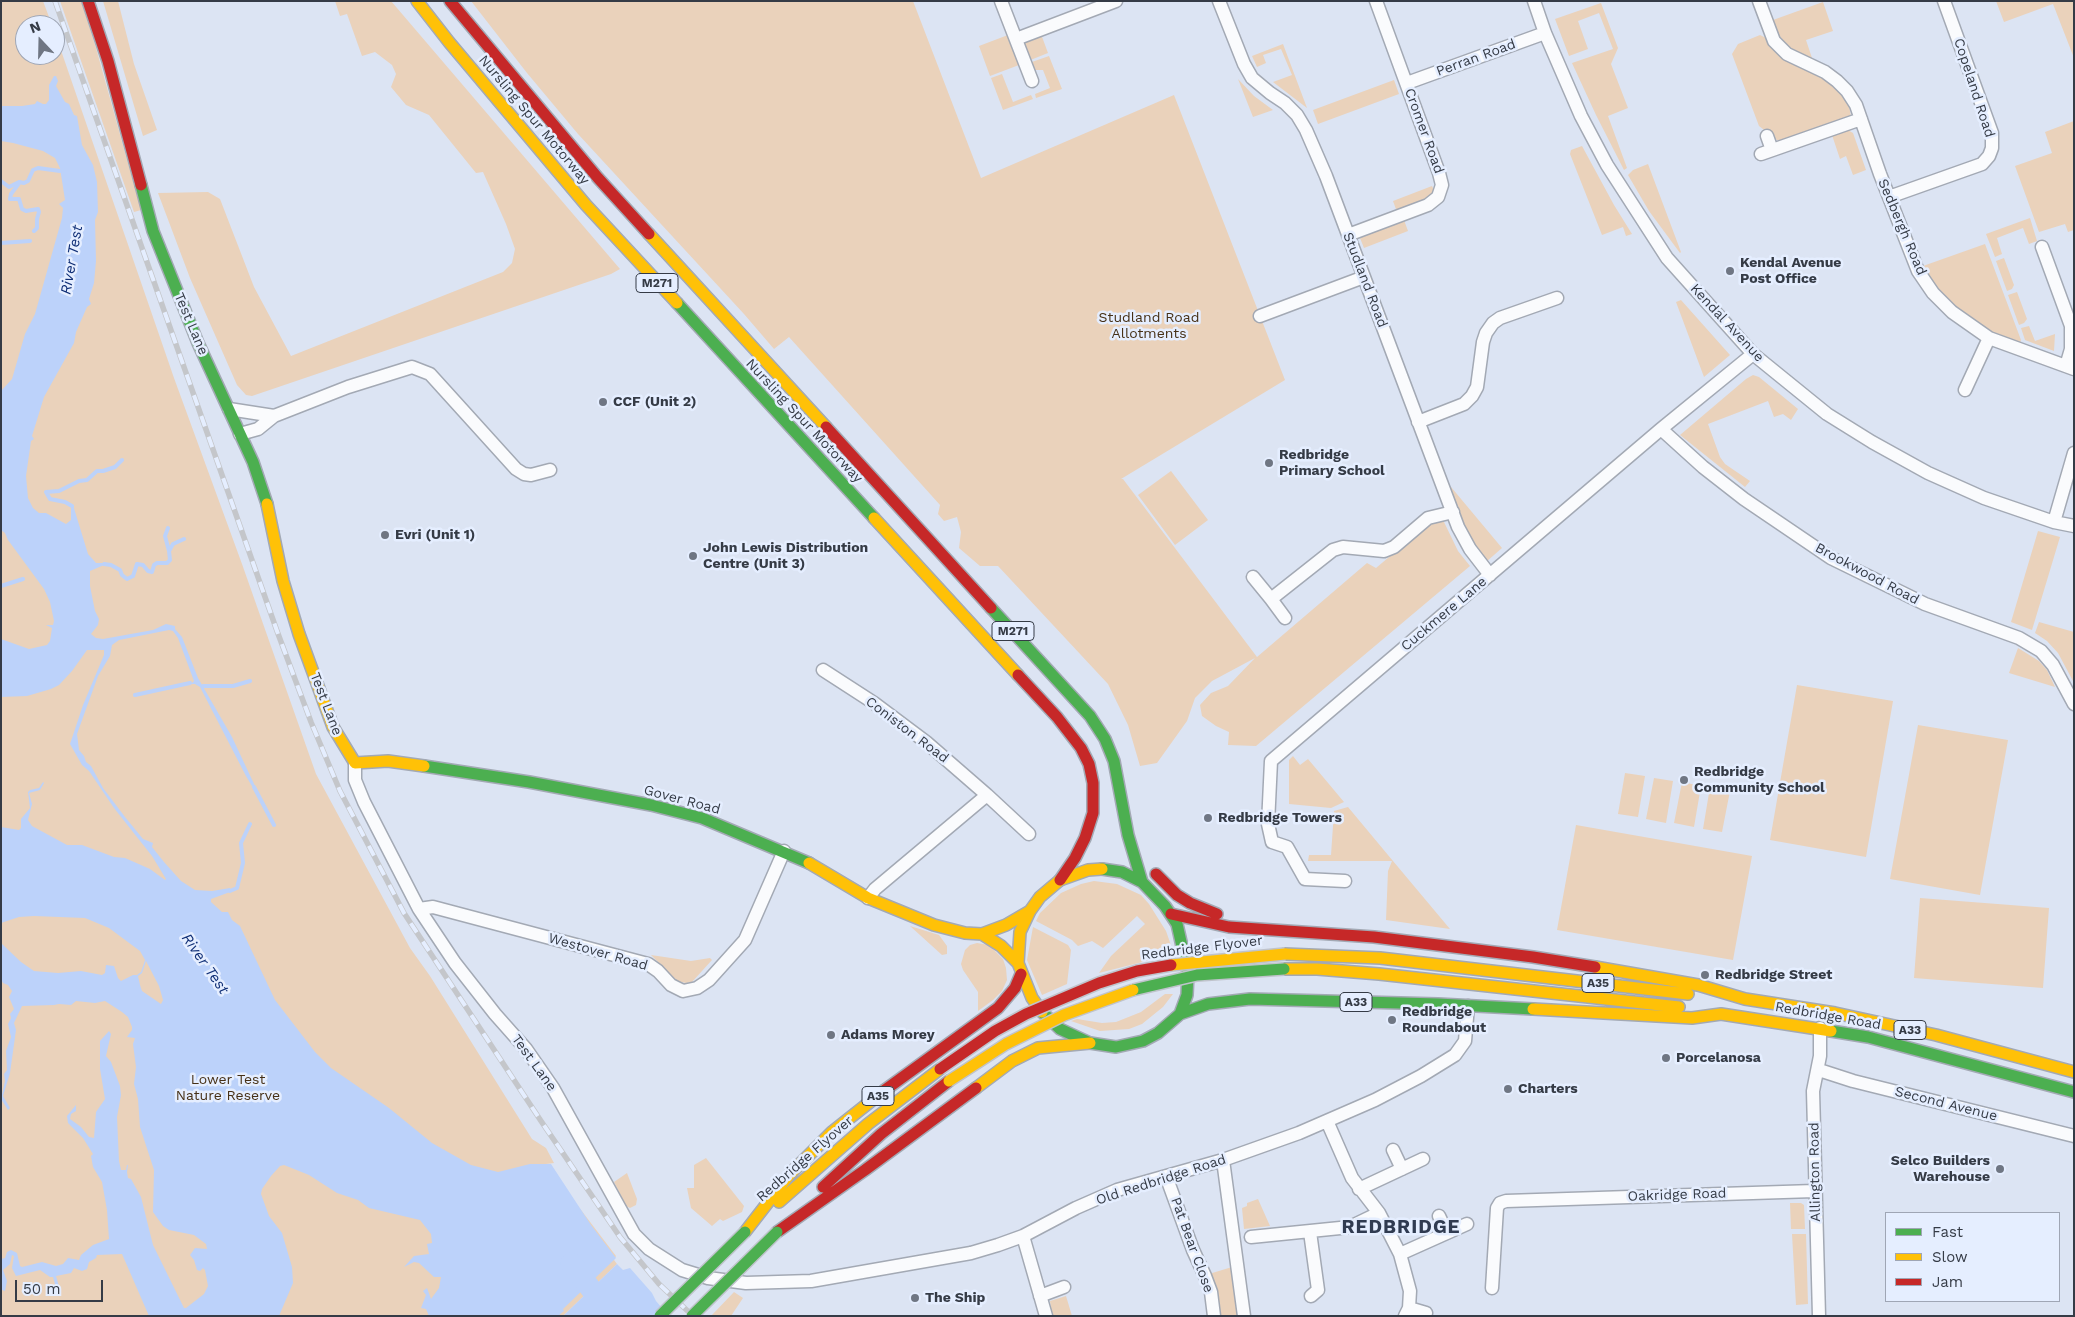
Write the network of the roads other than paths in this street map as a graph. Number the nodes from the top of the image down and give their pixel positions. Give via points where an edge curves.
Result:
1 (88, 1) edge
2 (417, 1) edge
3 (450, 1) edge
4 (1001, 1) edge
5 (1116, 1) edge
6 (1219, 1) edge
7 (1376, 1) edge
8 (1534, 1) edge
9 (1759, 1) edge
10 (1944, 1) edge
11 (1545, 33) junction
12 (1016, 39) junction
13 (1032, 82) dead end
14 (1407, 83) junction
15 (1861, 119) junction
16 (1767, 136) dead end
17 (1889, 198) junction
18 (1348, 235) junction
19 (2042, 247) dead end
20 (1364, 277) junction
21 (1557, 298) dead end
22 (1260, 316) dead end
23 (1989, 338) junction
24 (1753, 354) junction
25 (2070, 368) edge
26 (1965, 390) dead end
27 (229, 409) junction
28 (274, 416) junction
29 (1418, 422) junction
30 (1661, 429) junction
31 (240, 434) junction
32 (2074, 454) edge
33 (550, 470) dead end
34 (1453, 512) junction
35 (2054, 522) junction
36 (2074, 526) edge
37 (1490, 575) junction
38 (1253, 577) dead end
39 (1271, 599) junction
40 (1285, 618) dead end
41 (823, 670) dead end
42 (2074, 704) edge
43 (1114, 761) junction
44 (355, 763) junction
45 (987, 795) junction
46 (1029, 834) dead end
47 (784, 851) junction
48 (1060, 880) junction
49 (1345, 881) dead end
50 (1142, 882) junction
51 (868, 898) junction
52 (419, 909) junction
53 (1030, 911) junction
54 (1171, 914) junction
55 (1277, 930) junction
56 (982, 934) junction
57 (1019, 968) junction
58 (1744, 999) junction
59 (1468, 1006) junction
60 (1180, 1014) junction
61 (1721, 1014) junction
62 (1820, 1028) junction
63 (1090, 1043) junction
64 (1819, 1070) junction
65 (2074, 1072) edge
66 (2074, 1092) edge
67 (1327, 1121) junction
68 (2074, 1136) edge
69 (1393, 1150) dead end
70 (1424, 1159) dead end
71 (1223, 1160) junction
72 (1402, 1169) junction
73 (1166, 1176) junction
74 (1359, 1189) junction
75 (1814, 1191) junction
76 (1379, 1213) junction
77 (1439, 1216) dead end
78 (1467, 1224) dead end
79 (745, 1232) junction
80 (777, 1232) junction
81 (1310, 1232) junction
82 (1447, 1233) junction
83 (1023, 1236) junction
84 (1251, 1237) dead end
85 (1400, 1254) junction
86 (746, 1283) joint
87 (1064, 1287) dead end
88 (1492, 1288) dead end
89 (1040, 1296) junction
90 (1311, 1296) dead end
91 (1407, 1312) edge
92 (1426, 1313) dead end
93 (660, 1316) edge
94 (692, 1316) edge
95 (1046, 1316) edge
96 (1214, 1316) edge
97 (1244, 1316) edge
98 (1819, 1316) edge

1 - 27 main road, Test Lane via 108,61 153,231 198,343
2 - 48 main road, Nursling Spur Motorway / M271 via 586,205 1057,717 1081,748 1093,783 1094,813 1075,858
3 - 43 main road, Nursling Spur Motorway / M271 via 598,178 1083,707 1100,730
4 - 12 street
5 - 12 street
6 - 18 street, Studland Road via 1252,78 1285,103 1306,130
7 - 14 street, Cromer Road
8 - 11 street, Kendal Avenue
9 - 15 street, Sedbergh Road via 1774,41 1786,54 1837,81 1856,105
10 - 17 street, Copeland Road via 1992,133 1992,148 1982,164
11 - 14 street, Perran Road
11 - 24 street, Kendal Avenue via 1581,116 1607,165 1667,258
12 - 13 street
14 - 18 street, Cromer Road via 1442,181 1438,197 1428,205
15 - 16 street via 1766,152
15 - 17 street, Sedbergh Road
17 - 23 street, Sedbergh Road via 1918,271 1933,293 1952,312
18 - 20 street, Studland Road
19 - 25 street via 2071,326
20 - 22 street
20 - 29 street, Studland Road
21 - 29 street via 1493,323 1483,342 1477,387 1472,396 1464,404
23 - 25 street, Sedbergh Road
23 - 26 street
24 - 30 street, Cuckmere Lane
24 - 35 street, Kendal Avenue via 1827,414 1872,442 1928,473
27 - 28 street
27 - 31 main road, Test Lane
28 - 31 street via 258,429
28 - 33 street via 348,387 412,367 430,374 516,469 531,475
29 - 34 street, Studland Road
30 - 37 street, Cuckmere Lane
30 - 42 street, Brookwood Road via 1744,500 1831,558 1925,604 2019,638 2040,651 2053,665
31 - 44 main road, Test Lane via 263,490 283,581 299,634 333,727
32 - 35 street
34 - 37 street, Studland Road via 1470,549
34 - 39 street via 1428,518 1394,547 1384,551 1343,547 1333,550
35 - 36 street, Kendal Avenue
37 - 49 street, Cuckmere Lane via 1271,761 1268,824 1272,842 1287,847 1305,879
38 - 39 street
39 - 40 street
41 - 45 street, Coniston Road via 926,742
43 - 50 main road, Nursling Spur Motorway / M271 via 1128,835
43 - 55 main road, M271 via 1127,789 1142,849 1163,883 1177,895 1208,912
44 - 47 main road, Gover Road via 376,760 400,762 651,805 702,818
44 - 52 street, Test Lane via 355,780 364,802
45 - 46 street, Coniston Road
45 - 51 street
47 - 51 main road, Gover Road
47 - 52 street, Westover Road via 745,940 709,980 697,988 683,991 648,964 433,907
48 - 50 main road via 1102,869 1122,872
48 - 53 main road
50 - 54 main road
51 - 56 main road, Gover Road via 934,925
52 - 86 street, Test Lane via 455,964 526,1049 553,1088 634,1234 649,1249 682,1270 708,1278
53 - 56 main road, Gover Road
53 - 57 main road via 1020,932
54 - 55 main road, A33 via 1229,927
54 - 60 main road via 1180,933 1188,973 1187,995
55 - 58 main road, A33 via 1374,937 1533,957 1698,985
56 - 57 main road, Gover Road via 1001,946
57 - 63 main road via 1032,998 1050,1020 1060,1029
57 - 79 main road, A35 via 1015,988 998,1008 832,1132 790,1174
58 - 65 main road, Redbridge Road / A33 via 1854,1017 1945,1037
58 - 79 main road, Redbridge Flyover / A35, bridge via 1380,958 1286,954 1180,963 1137,971 1026,1014 995,1031 868,1124
59 - 60 main road, A33 via 1250,999 1208,1004
59 - 61 main road, A33 via 1692,1018
59 - 67 street, Old Redbridge Road via 1465,1041 1455,1055 1375,1100
60 - 63 main road via 1158,1034 1143,1041 1116,1047
61 - 62 main road, Redbridge Road / A33
61 - 80 main road, Redbridge Flyover / A35, bridge via 1433,979 1317,969 1197,975 1159,983 1119,994 1064,1016 1006,1044 949,1081 881,1134
62 - 64 street, Allington Road
62 - 66 main road, Redbridge Road / A33 via 1887,1042
63 - 80 main road, A35 via 1038,1048 1012,1061
64 - 68 street, Second Avenue via 1863,1084
64 - 75 street, Allington Road via 1813,1091
67 - 71 street, Old Redbridge Road
67 - 74 street
69 - 72 street
70 - 72 street
71 - 73 street, Old Redbridge Road
71 - 97 street
72 - 74 street
73 - 83 street, Old Redbridge Road via 1117,1190
73 - 96 street, Pat Bear Close via 1211,1292
74 - 76 street
75 - 88 street, Oakridge Road via 1506,1200 1497,1208
75 - 98 street, Allington Road
76 - 81 street via 1355,1226
76 - 85 street
77 - 82 street
78 - 82 street
79 - 93 main road, A35, bridge
80 - 94 main road, A35, bridge
81 - 84 street
81 - 90 street via 1318,1290
82 - 85 street
83 - 86 street, Old Redbridge Road via 971,1253 861,1274 811,1281
83 - 89 street
85 - 91 street via 1410,1291
87 - 89 street
89 - 95 street
91 - 92 street

